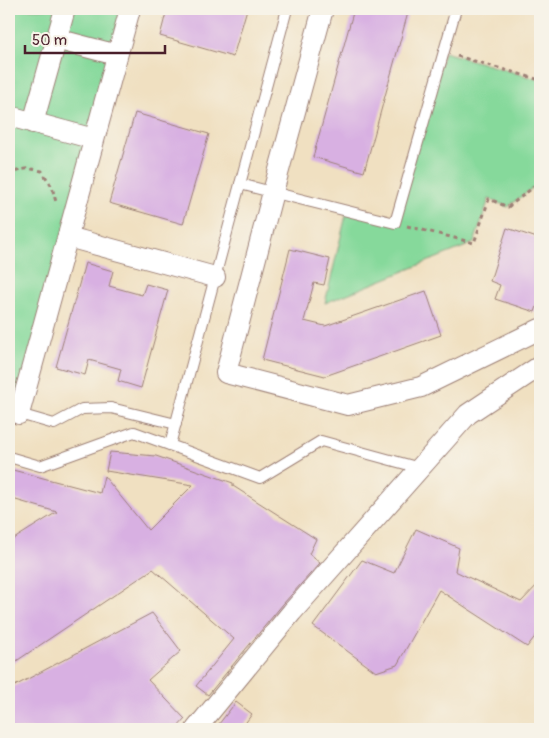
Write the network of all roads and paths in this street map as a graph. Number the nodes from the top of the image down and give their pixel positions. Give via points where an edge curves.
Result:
1 (65, 9) edge
2 (130, 9) edge
3 (287, 9) edge
4 (323, 9) edge
5 (456, 9) edge
6 (56, 39) junction
7 (444, 52) junction
8 (117, 55) junction
9 (540, 80) edge
10 (9, 116) edge
11 (33, 123) junction
12 (94, 139) junction
13 (9, 176) edge
14 (540, 182) edge
15 (240, 184) junction
16 (273, 192) junction
17 (57, 204) dead end
18 (395, 223) junction
19 (68, 237) junction
20 (215, 277) junction
21 (540, 329) edge
22 (540, 366) edge
23 (14, 413) edge
24 (176, 424) junction
25 (170, 445) junction
26 (9, 457) edge
27 (420, 468) junction
28 (196, 729) edge

1 - 6 street
2 - 8 street
3 - 15 lane
4 - 16 street
5 - 7 lane
6 - 8 street
6 - 11 street
7 - 9 path
7 - 18 lane
8 - 12 street
10 - 11 street
11 - 12 street
12 - 19 street
13 - 17 path via 27,168 42,171
14 - 18 path via 508,206 489,199 474,243
15 - 16 lane
15 - 20 lane
16 - 18 lane
16 - 21 street via 226,373 348,406 421,386
19 - 20 street
19 - 23 street
20 - 24 lane
22 - 27 street via 468,414
23 - 24 lane via 54,424 82,409 111,408
24 - 25 lane
25 - 26 lane via 134,432 40,466
25 - 27 lane via 260,478 321,441
27 - 28 street via 292,612

